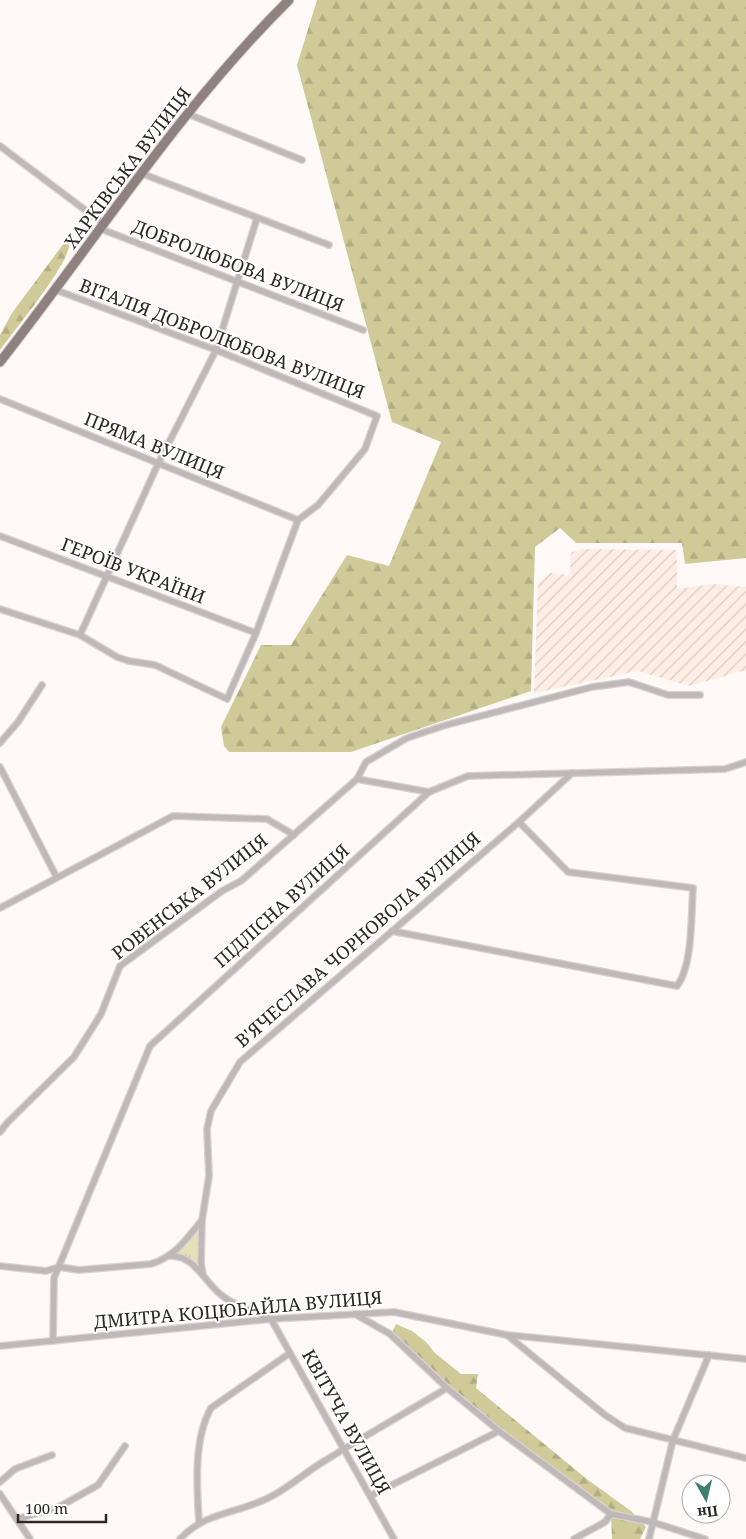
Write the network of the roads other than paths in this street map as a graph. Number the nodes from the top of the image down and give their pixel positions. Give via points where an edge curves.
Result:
1 (289, 0) edge
2 (188, 114) junction
3 (0, 146) edge
4 (302, 160) dead end
5 (143, 174) junction
6 (257, 218) junction
7 (103, 227) junction
8 (329, 245) dead end
9 (236, 282) junction
10 (56, 290) junction
11 (363, 330) dead end
12 (216, 350) junction
13 (0, 362) edge
14 (0, 400) edge
15 (158, 464) junction
16 (298, 520) junction
17 (0, 536) edge
18 (105, 576) junction
19 (0, 609) edge
20 (256, 633) junction
21 (80, 635) junction
22 (42, 685) dead end
23 (700, 695) dead end
24 (0, 743) edge
25 (746, 762) edge
26 (0, 767) edge
27 (572, 773) junction
28 (357, 779) junction
29 (429, 792) junction
30 (519, 822) junction
31 (294, 835) junction
32 (56, 876) junction
33 (0, 908) edge
34 (392, 931) junction
35 (0, 1132) edge
36 (202, 1220) junction
37 (170, 1256) junction
38 (0, 1266) edge
39 (59, 1267) junction
40 (203, 1274) junction
41 (355, 1314) junction
42 (271, 1319) junction
43 (507, 1335) junction
44 (53, 1341) junction
45 (0, 1346) edge
46 (290, 1353) junction
47 (709, 1355) junction
48 (746, 1359) edge
49 (447, 1388) junction
50 (499, 1430) junction
51 (674, 1440) junction
52 (125, 1446) dead end
53 (344, 1448) junction
54 (52, 1455) dead end
55 (746, 1458) edge
56 (0, 1482) edge
57 (0, 1494) edge
58 (370, 1496) junction
59 (611, 1514) junction
60 (17, 1519) junction
61 (652, 1522) junction
62 (199, 1523) junction
63 (30, 1539) edge
64 (180, 1539) edge
65 (394, 1539) edge
66 (574, 1539) edge
67 (649, 1539) edge
68 (704, 1539) edge

1 - 2 main road, ХАРКІВСЬКА ВУЛИЦЯ
2 - 4 street
2 - 5 main road, ХАРКІВСЬКА ВУЛИЦЯ
3 - 7 street, ДОБРОЛЮБОВА ВУЛИЦЯ
5 - 6 street
5 - 7 main road, ХАРКІВСЬКА ВУЛИЦЯ
6 - 8 street
6 - 9 street
7 - 9 street, ДОБРОЛЮБОВА ВУЛИЦЯ
7 - 10 main road, ХАРКІВСЬКА ВУЛИЦЯ
9 - 11 street, ДОБРОЛЮБОВА ВУЛИЦЯ
9 - 12 street
10 - 12 street, ВІТАЛІЯ ДОБРОЛЮБОВА ВУЛИЦЯ
10 - 13 main road, ХАРКІВСЬКА ВУЛИЦЯ
12 - 15 street
12 - 16 street, ВІТАЛІЯ ДОБРОЛЮБОВА ВУЛИЦЯ via 377,416 365,449 318,505
14 - 15 street, ПРЯМА ВУЛИЦЯ
15 - 16 street, ПРЯМА ВУЛИЦЯ
15 - 18 street
16 - 20 street
17 - 18 street, ГЕРОЇВ УКРАЇНИ
18 - 20 street, ГЕРОЇВ УКРАЇНИ
18 - 21 street
19 - 21 street
20 - 21 street via 227,699 155,666 128,661
22 - 24 street
23 - 28 street, РОВЕНСЬКА ВУЛИЦЯ via 668,695 629,682 592,687 407,738 366,762
25 - 27 street, ПІДЛІСНА ВУЛИЦЯ via 725,768
26 - 32 street
27 - 29 street, ПІДЛІСНА ВУЛИЦЯ via 468,776
27 - 30 street, В'ЯЧЕСЛАВА ЧОРНОВОЛА ВУЛИЦЯ
28 - 29 street
28 - 31 street, РОВЕНСЬКА ВУЛИЦЯ
29 - 39 street, ПІДЛІСНА ВУЛИЦЯ via 150,1046
30 - 34 street, В'ЯЧЕСЛАВА ЧОРНОВОЛА ВУЛИЦЯ
30 - 34 street via 568,872 693,888 690,938 682,979 677,986
31 - 32 street via 267,819 174,816
31 - 35 street, РОВЕНСЬКА ВУЛИЦЯ via 241,881 222,891 120,966 101,1014 74,1057
32 - 33 street
34 - 36 street, В'ЯЧЕСЛАВА ЧОРНОВОЛА ВУЛИЦЯ via 240,1062 210,1111 207,1128 209,1176
36 - 37 street
36 - 40 street, В'ЯЧЕСЛАВА ЧОРНОВОЛА ВУЛИЦЯ
37 - 39 street via 140,1266 79,1270
37 - 40 street via 182,1257
38 - 39 street via 46,1271
39 - 44 street, ПІДЛІСНА ВУЛИЦЯ via 54,1278
40 - 42 street via 221,1295
41 - 42 street, ДМИТРА КОЦЮБАЙЛА ВУЛИЦЯ
41 - 43 street, ДМИТРА КОЦЮБАЙЛА ВУЛИЦЯ via 394,1312
41 - 49 street via 390,1334
42 - 44 street, ДМИТРА КОЦЮБАЙЛА ВУЛИЦЯ
42 - 46 street, КВІТУЧА ВУЛИЦЯ
43 - 47 street, ДМИТРА КОЦЮБАЙЛА ВУЛИЦЯ
43 - 51 street via 625,1428
44 - 45 street, ДМИТРА КОЦЮБАЙЛА ВУЛИЦЯ
46 - 53 street, КВІТУЧА ВУЛИЦЯ
46 - 62 street via 211,1408 204,1419 199,1446
47 - 48 street, ДМИТРА КОЦЮБАЙЛА ВУЛИЦЯ
47 - 51 street
49 - 50 street
49 - 53 street
50 - 58 street
50 - 59 street
51 - 55 street
51 - 61 street
52 - 60 street via 98,1485 59,1507
53 - 58 street, КВІТУЧА ВУЛИЦЯ
53 - 62 street via 272,1496
54 - 56 street via 15,1469
57 - 60 street
58 - 65 street, КВІТУЧА ВУЛИЦЯ
59 - 61 street
59 - 66 street via 605,1522
60 - 63 street
61 - 67 street
61 - 68 street
62 - 64 street

